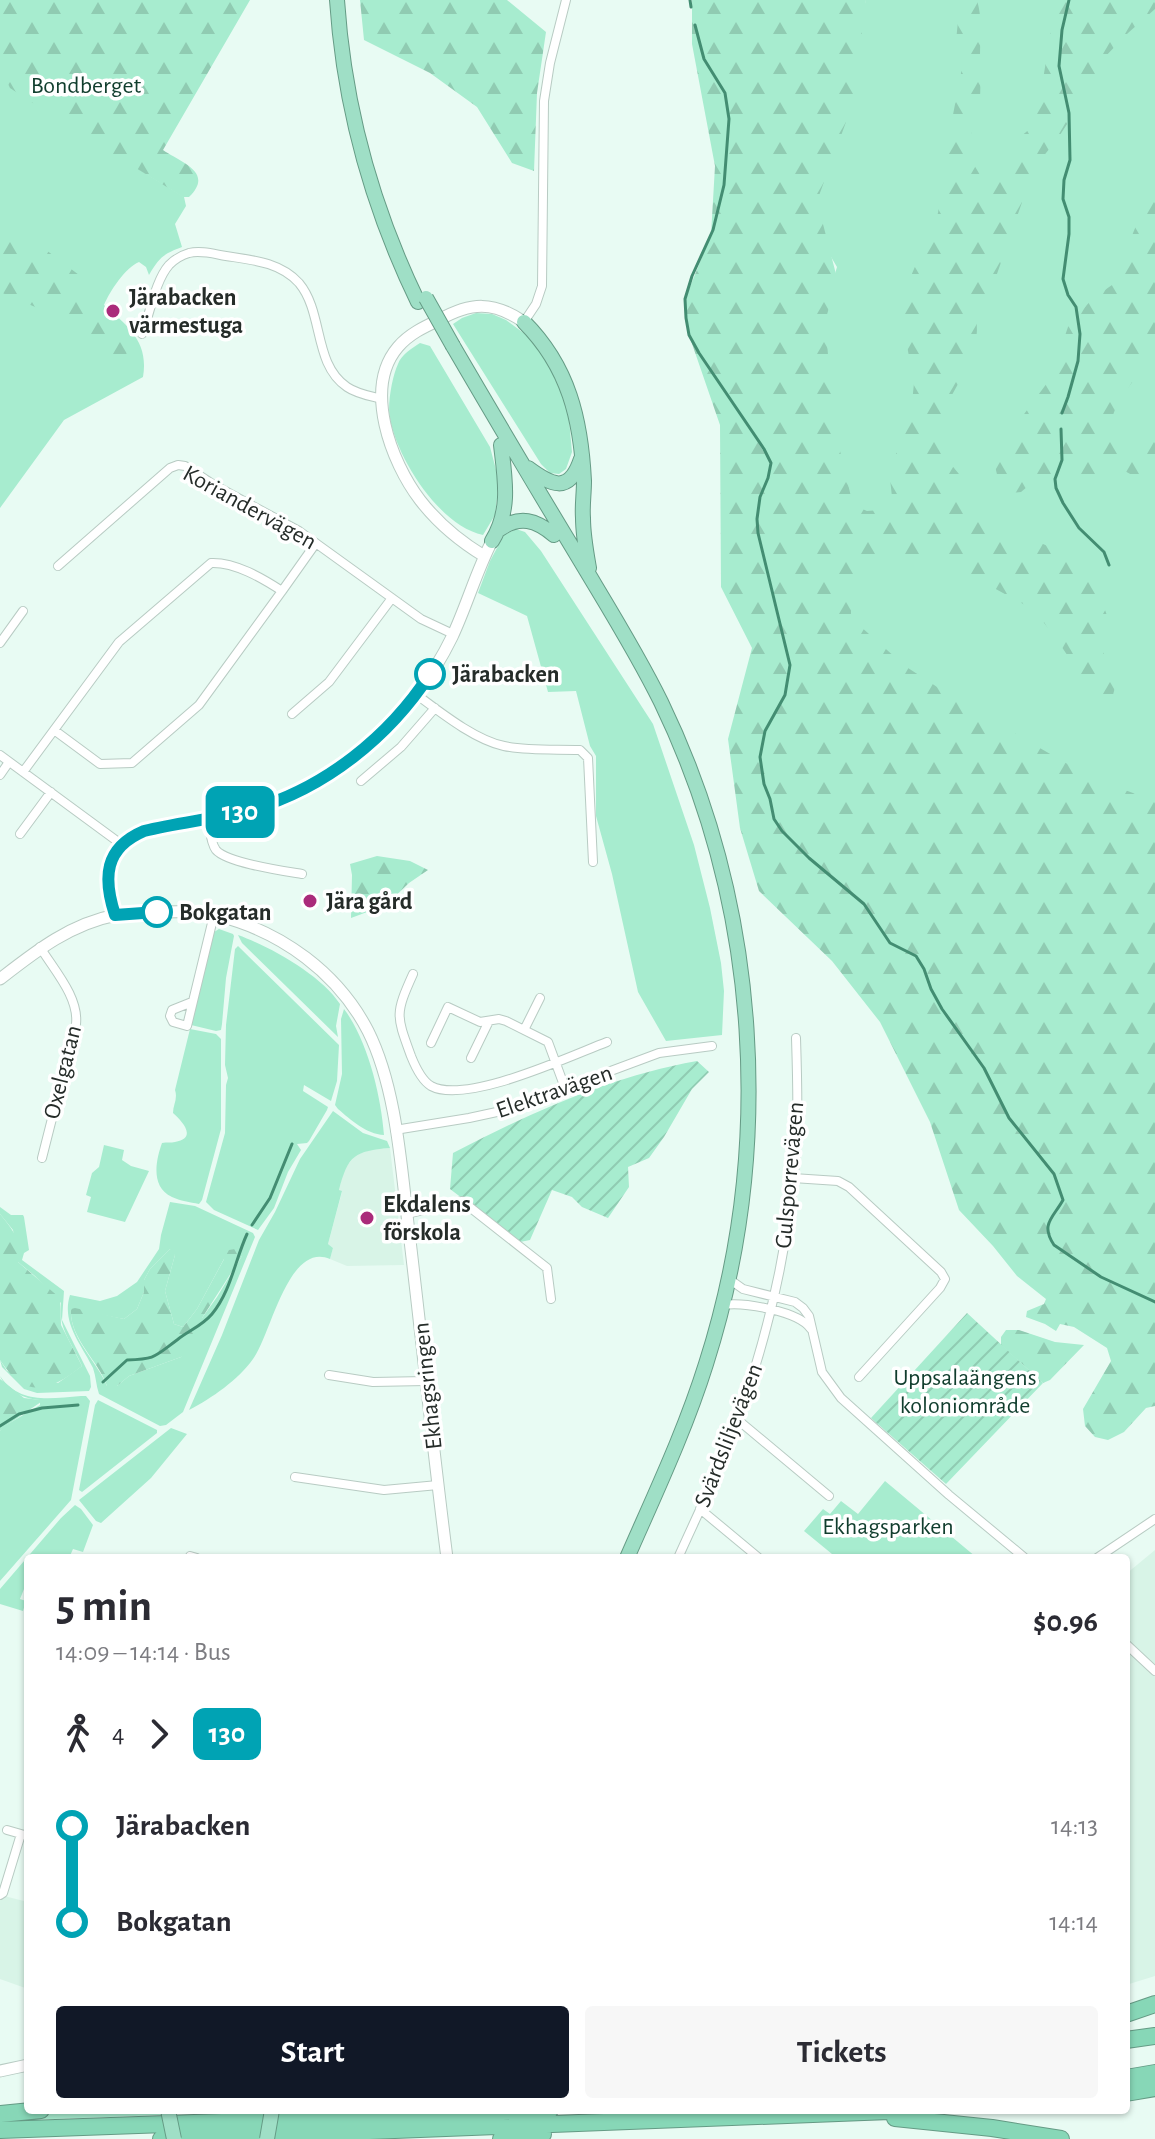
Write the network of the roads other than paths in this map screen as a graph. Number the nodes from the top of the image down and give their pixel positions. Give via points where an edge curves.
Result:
1 (337, 0) edge
2 (345, 0) edge
3 (566, 0) edge
4 (422, 300) junction
5 (524, 322) junction
6 (142, 334) dead end
7 (448, 348) junction
8 (382, 399) junction
9 (501, 445) junction
10 (581, 459) junction
11 (523, 465) junction
12 (496, 535) junction
13 (554, 535) junction
14 (316, 543) junction
15 (484, 556) junction
16 (58, 566) dead end
17 (592, 580) junction
18 (282, 591) junction
19 (392, 598) junction
20 (23, 611) dead end
21 (453, 634) junction
22 (0, 643) edge
23 (417, 695) junction
24 (435, 708) junction
25 (292, 714) dead end
26 (54, 730) junction
27 (0, 755) edge
28 (9, 762) junction
29 (23, 772) junction
30 (0, 775) edge
31 (361, 781) dead end
32 (51, 792) junction
33 (208, 819) junction
34 (20, 834) dead end
35 (121, 844) junction
36 (593, 862) dead end
37 (302, 874) dead end
38 (115, 915) junction
39 (213, 915) junction
40 (40, 947) junction
41 (413, 974) dead end
42 (0, 979) edge
43 (540, 998) dead end
44 (192, 1002) dead end
45 (489, 1021) junction
46 (524, 1030) junction
47 (796, 1038) dead end
48 (607, 1042) dead end
49 (431, 1043) dead end
50 (712, 1046) dead end
51 (471, 1058) dead end
52 (555, 1062) junction
53 (565, 1088) junction
54 (395, 1130) junction
55 (42, 1158) dead end
56 (793, 1178) junction
57 (407, 1214) junction
58 (729, 1279) junction
59 (774, 1297) junction
60 (551, 1299) dead end
61 (723, 1305) junction
62 (770, 1310) junction
63 (812, 1330) junction
64 (329, 1375) dead end
65 (859, 1377) dead end
66 (426, 1381) junction
67 (738, 1420) junction
68 (295, 1477) dead end
69 (438, 1485) junction
70 (829, 1496) dead end
71 (700, 1509) junction
72 (1155, 1519) edge
73 (447, 1554) edge
74 (619, 1554) edge
75 (629, 1554) edge
76 (680, 1554) edge
77 (754, 1554) edge
78 (1020, 1554) edge
79 (1103, 1554) edge
80 (1130, 1648) edge
81 (1155, 1671) edge
82 (7, 1830) dead end
83 (24, 1835) edge
84 (24, 1838) edge
85 (0, 1895) edge
86 (1155, 2004) edge
87 (1130, 2013) edge
88 (1155, 2017) edge
89 (1130, 2021) edge
90 (1155, 2036) edge
91 (1130, 2039) edge
92 (24, 2066) edge
93 (0, 2071) edge
94 (1155, 2073) edge
95 (1130, 2077) edge
96 (1155, 2088) edge
97 (1130, 2092) edge
98 (24, 2112) edge
99 (0, 2114) edge
100 (169, 2114) edge
101 (271, 2114) edge
102 (440, 2114) edge
103 (802, 2114) edge
104 (868, 2114) edge
105 (648, 2120) junction
106 (0, 2130) edge
107 (161, 2139) edge
108 (174, 2139) edge
109 (267, 2139) edge
110 (501, 2139) edge
111 (1061, 2139) edge

1 - 4 highway via 359,144 385,227
2 - 4 highway via 368,142
3 - 5 street via 544,101 542,286
4 - 7 highway, bridge
5 - 8 street via 487,306 468,307 423,328 392,355
5 - 10 highway via 546,346 566,382
6 - 8 street via 161,277 179,258 196,252 263,262 289,274 305,292 338,380
7 - 9 highway
7 - 11 highway
8 - 15 street via 398,461 420,499
9 - 12 highway via 506,495
9 - 13 highway
10 - 11 highway via 570,479 559,484
10 - 17 highway via 583,528
11 - 17 highway
12 - 13 highway via 513,521 526,520
12 - 15 street
13 - 74 highway via 648,696 688,789 721,907 738,1026 738,1165 721,1273 685,1400
14 - 16 street, Koriandervägen via 178,465
14 - 18 street
14 - 19 street, Koriandervägen
15 - 21 street
17 - 58 highway via 678,741 705,811 730,907 745,1003 749,1091 743,1198
18 - 26 street via 224,562 211,563 119,642
18 - 26 street via 199,705 132,763 100,764
19 - 21 street, Koriandervägen
19 - 25 street via 329,682
20 - 22 street
21 - 23 street
23 - 24 street
23 - 33 street via 371,743 330,773 255,808
24 - 31 street
24 - 36 street via 493,744 584,752
26 - 29 street
27 - 28 street
28 - 29 street
28 - 30 street
29 - 32 street
32 - 34 street
32 - 35 street
33 - 35 street via 144,831
33 - 37 street via 214,847 223,856
35 - 38 street via 108,871
38 - 39 street, Ekhagsringen
38 - 40 street, Ekhagsringen
39 - 44 street
39 - 54 street, Ekhagsringen via 284,942 332,981 379,1055
40 - 42 street, Ekhagsringen
40 - 55 street, Oxelgatan via 76,1012
41 - 52 street via 398,1019 427,1083 450,1091 471,1089
43 - 46 street
45 - 46 street via 499,1019
45 - 49 street via 448,1007
45 - 51 street
46 - 52 street via 548,1042
47 - 56 street, Gulsporrevägen
48 - 52 street
50 - 53 street, Elektravägen via 659,1053
52 - 53 street
53 - 54 street, Elektravägen via 506,1110
54 - 57 street, Ekhagsringen
56 - 59 street, Gulsporrevägen
56 - 65 street via 838,1181 849,1187 945,1279
57 - 60 street via 462,1201 547,1268
57 - 66 street, Ekhagsringen
58 - 59 street via 743,1289
58 - 61 highway
59 - 62 street, Gulsporrevägen
59 - 63 street via 803,1308
61 - 62 street
61 - 75 highway via 687,1419
62 - 63 street via 801,1319
62 - 67 street, Svärdsliljevägen
63 - 78 street via 822,1372 841,1398
64 - 66 street via 373,1382
66 - 69 street, Ekhagsringen
67 - 70 street
67 - 71 street, Svärdsliljevägen
68 - 69 street via 384,1490
69 - 73 street, Ekhagsringen
71 - 76 street, Svärdsliljevägen
71 - 77 street
72 - 79 street
80 - 81 street
82 - 83 street
84 - 85 street
86 - 87 highway
88 - 89 highway
90 - 91 highway
92 - 93 street
94 - 95 highway
96 - 97 highway
98 - 99 highway
100 - 108 highway, bridge
101 - 109 highway, bridge
102 - 106 highway
103 - 105 highway
104 - 111 highway
105 - 107 highway
105 - 110 highway

